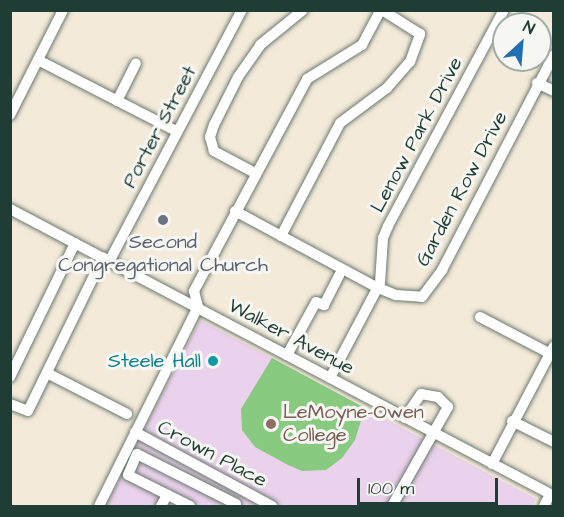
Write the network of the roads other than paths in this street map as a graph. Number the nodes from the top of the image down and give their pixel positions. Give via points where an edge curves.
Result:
1 (63, 10) edge
2 (242, 10) edge
3 (303, 10) edge
4 (381, 10) edge
5 (504, 10) edge
6 (554, 55) edge
7 (38, 60) junction
8 (136, 63) dead end
9 (537, 83) junction
10 (554, 91) edge
11 (117, 101) junction
12 (10, 115) edge
13 (178, 132) junction
14 (255, 173) junction
15 (10, 209) edge
16 (235, 212) junction
17 (281, 236) junction
18 (75, 243) junction
19 (107, 259) junction
20 (339, 275) dead end
21 (378, 285) junction
22 (198, 307) junction
23 (480, 317) dead end
24 (551, 350) edge
25 (287, 355) junction
26 (47, 373) junction
27 (10, 378) edge
28 (330, 378) junction
29 (10, 404) edge
30 (127, 414) dead end
31 (405, 418) junction
32 (512, 421) junction
33 (135, 432) junction
34 (435, 435) junction
35 (554, 442) edge
36 (492, 464) junction
37 (243, 492) junction
38 (167, 495) junction
39 (552, 495) edge
40 (258, 503) edge
41 (184, 505) edge
42 (236, 505) edge
43 (99, 507) edge
44 (160, 507) edge
45 (272, 507) edge
46 (392, 507) edge
47 (544, 507) edge

1 - 7 street
2 - 13 street, Porter Street
3 - 14 street via 260,45 238,77 210,137 214,151
4 - 14 street via 362,45 307,79
4 - 17 street via 420,34 410,62 387,88 340,123
5 - 21 street, Lenow Park Drive via 383,238
6 - 9 street, Garden Row Drive
7 - 11 street
7 - 12 street
8 - 11 street
9 - 10 street
9 - 21 street, Garden Row Drive via 430,287 422,297 410,297
11 - 13 street
13 - 19 street, Porter Street
14 - 16 street
15 - 18 street, Walker Avenue
16 - 17 street
16 - 22 street via 194,291
17 - 21 street
18 - 19 street, Walker Avenue
18 - 27 street
19 - 22 street, Walker Avenue
19 - 26 street, Porter Street
20 - 25 street via 324,305 316,302
21 - 28 street
22 - 25 street, Walker Avenue
22 - 33 street
23 - 24 street
24 - 32 street
25 - 28 street, Walker Avenue
26 - 29 street, Porter Street via 28,411
26 - 30 street
28 - 31 street, Walker Avenue
31 - 34 street, Walker Avenue
31 - 34 street via 421,394 438,397 448,407
32 - 35 street
32 - 36 street
33 - 37 street, Crown Place
33 - 43 street
34 - 36 street, Walker Avenue
34 - 46 street
36 - 39 street, Walker Avenue
37 - 40 street, Crown Place
37 - 42 street
38 - 41 street
38 - 42 street via 128,475 137,454
38 - 44 street
39 - 47 street
40 - 45 street, Crown Place

